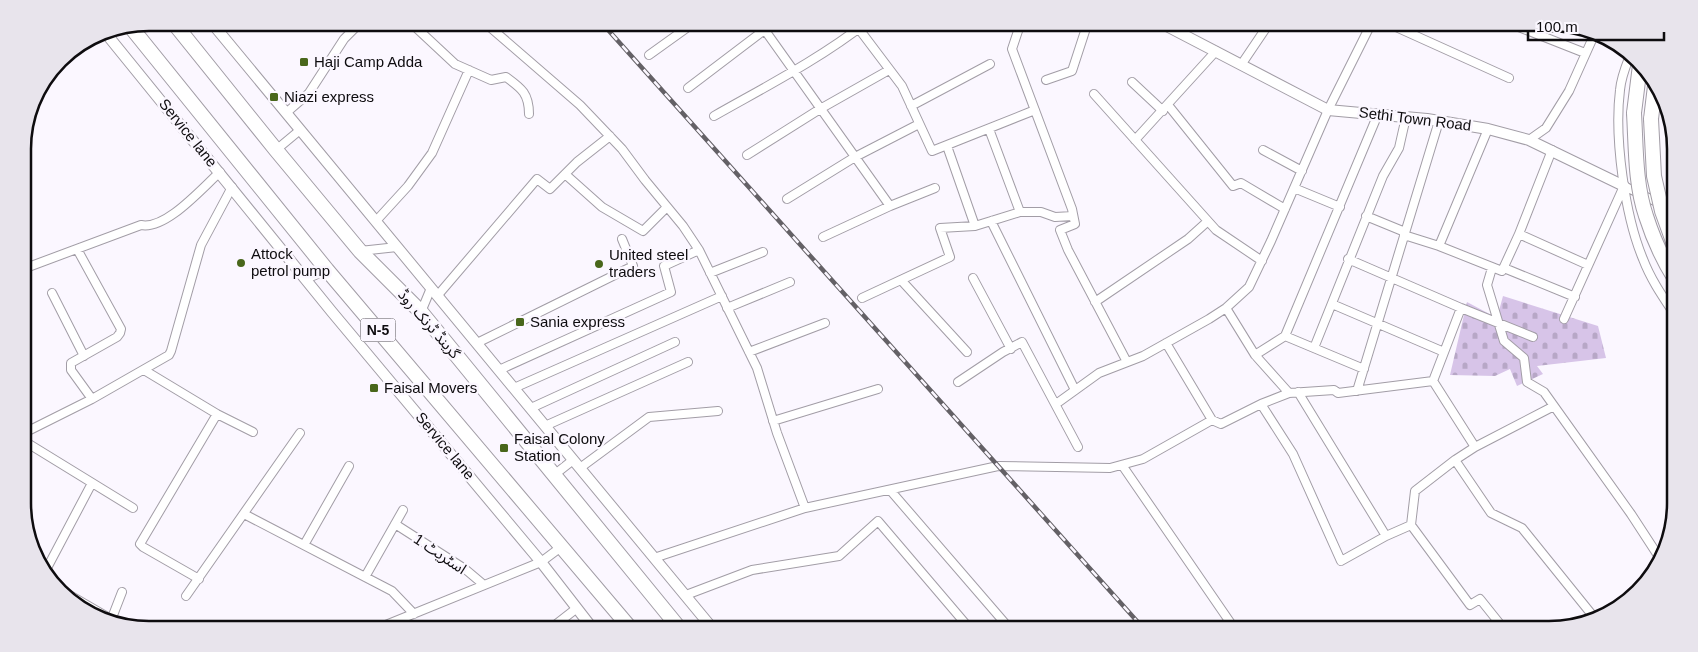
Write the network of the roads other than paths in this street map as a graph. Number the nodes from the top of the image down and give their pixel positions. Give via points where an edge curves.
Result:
1 (180, 31) edge
2 (218, 31) edge
3 (352, 31) edge
4 (420, 31) edge
5 (494, 31) edge
6 (683, 31) edge
7 (763, 31) edge
8 (765, 31) edge
9 (856, 31) edge
10 (860, 31) edge
11 (1018, 31) edge
12 (1085, 31) edge
13 (1177, 31) edge
14 (1264, 31) edge
15 (1368, 31) edge
16 (1405, 31) edge
17 (1529, 31) edge
18 (135, 32) edge
19 (110, 38) edge
20 (1592, 40) edge
21 (1216, 51) junction
22 (1585, 53) junction
23 (649, 56) dead end
24 (1628, 62) edge
25 (990, 64) dead end
26 (1241, 65) junction
27 (469, 70) junction
28 (889, 70) junction
29 (793, 71) junction
30 (1639, 74) edge
31 (1509, 78) dead end
32 (1046, 80) dead end
33 (1132, 82) dead end
34 (688, 88) dead end
35 (1094, 94) dead end
36 (1654, 96) edge
37 (911, 106) junction
38 (1165, 108) junction
39 (820, 109) junction
40 (1035, 110) junction
41 (1328, 110) junction
42 (286, 113) junction
43 (529, 114) dead end
44 (1378, 114) junction
45 (714, 116) dead end
46 (1406, 117) junction
47 (1439, 120) junction
48 (918, 124) junction
49 (1488, 128) junction
50 (989, 129) junction
51 (300, 130) junction
52 (610, 136) junction
53 (1135, 140) junction
54 (1529, 140) junction
55 (947, 146) junction
56 (276, 150) junction
57 (1263, 150) dead end
58 (1552, 150) junction
59 (747, 155) dead end
60 (855, 157) junction
61 (1302, 171) junction
62 (220, 172) junction
63 (565, 174) junction
64 (1624, 186) junction
65 (232, 187) junction
66 (935, 188) dead end
67 (1294, 188) junction
68 (787, 199) dead end
69 (890, 206) junction
70 (1340, 206) junction
71 (667, 207) junction
72 (1667, 207) edge
73 (1285, 208) junction
74 (1020, 212) junction
75 (1073, 216) junction
76 (1366, 216) junction
77 (991, 220) junction
78 (376, 221) junction
79 (1208, 221) junction
80 (1667, 225) edge
81 (974, 226) junction
82 (1404, 233) junction
83 (1520, 234) junction
84 (823, 237) dead end
85 (622, 238) dead end
86 (1439, 246) junction
87 (397, 247) junction
88 (77, 249) junction
89 (698, 250) junction
90 (360, 251) junction
91 (763, 252) dead end
92 (1348, 259) junction
93 (1262, 261) junction
94 (1588, 265) junction
95 (32, 266) edge
96 (1667, 266) edge
97 (1492, 268) junction
98 (1504, 268) junction
99 (328, 270) junction
100 (710, 272) junction
101 (973, 278) dead end
102 (1392, 278) junction
103 (306, 279) junction
104 (902, 280) junction
105 (790, 282) dead end
106 (435, 291) junction
107 (52, 294) dead end
108 (722, 296) junction
109 (1575, 297) junction
110 (862, 298) dead end
111 (1095, 302) junction
112 (1332, 304) junction
113 (1667, 304) edge
114 (727, 308) junction
115 (1226, 308) junction
116 (1461, 308) junction
117 (421, 312) junction
118 (1564, 320) dead end
119 (824, 323) dead end
120 (1378, 323) junction
121 (1499, 324) junction
122 (1285, 336) junction
123 (1533, 337) dead end
124 (675, 342) dead end
125 (476, 343) junction
126 (1166, 343) junction
127 (1314, 348) junction
128 (1011, 349) junction
129 (749, 352) junction
130 (967, 352) dead end
131 (1444, 352) junction
132 (1254, 355) junction
133 (84, 356) junction
134 (688, 362) dead end
135 (1127, 362) junction
136 (1364, 369) junction
137 (144, 370) junction
138 (500, 370) junction
139 (1433, 381) junction
140 (958, 382) dead end
141 (514, 388) junction
142 (878, 389) dead end
143 (1075, 390) junction
144 (1357, 391) junction
145 (1298, 392) junction
146 (1290, 393) junction
147 (92, 399) junction
148 (1056, 404) junction
149 (1261, 404) junction
150 (1554, 406) junction
151 (531, 408) junction
152 (718, 411) dead end
153 (217, 414) junction
154 (1212, 420) junction
155 (774, 421) junction
156 (545, 426) junction
157 (31, 429) edge
158 (253, 432) dead end
159 (300, 433) dead end
160 (31, 445) edge
161 (1078, 447) dead end
162 (1475, 447) junction
163 (573, 460) junction
164 (1455, 460) junction
165 (1122, 465) junction
166 (349, 466) dead end
167 (580, 468) junction
168 (554, 475) junction
169 (92, 482) junction
170 (890, 490) junction
171 (133, 508) dead end
172 (805, 508) junction
173 (403, 510) dead end
174 (244, 514) junction
175 (394, 524) junction
176 (1411, 524) junction
177 (1386, 536) junction
178 (304, 545) junction
179 (561, 547) junction
180 (1656, 552) edge
181 (654, 558) junction
182 (541, 562) junction
183 (49, 565) edge
184 (365, 577) junction
185 (199, 579) junction
186 (484, 586) junction
187 (122, 592) dead end
188 (686, 595) junction
189 (186, 596) dead end
190 (577, 608) junction
191 (1591, 613) edge
192 (414, 614) junction
193 (113, 615) edge
194 (963, 620) edge
195 (1003, 620) edge
196 (1228, 620) edge
197 (1497, 620) edge
198 (398, 621) edge
199 (561, 621) edge
200 (587, 621) edge
201 (623, 621) edge
202 (673, 621) edge
203 (706, 621) edge

1 - 56 highway, گرینڈ ٹرنک روڈ
2 - 42 street
3 - 42 street via 309,93
4 - 27 street via 455,64
5 - 52 street via 580,105
6 - 23 street
7 - 34 street
8 - 29 street
9 - 29 street
10 - 28 street
11 - 40 street via 1012,49
12 - 32 street via 1072,71
13 - 21 street, Sethi Town Road
14 - 26 street
15 - 41 street
16 - 31 street
17 - 22 street
18 - 99 highway, N-5
19 - 62 street, Service lane
20 - 22 street
21 - 26 street, Sethi Town Road
21 - 38 street
22 - 54 street via 1569,91 1546,128
24 - 64 street via 1620,90 1619,142
25 - 37 street
26 - 41 street, Sethi Town Road
27 - 43 street via 491,80 506,77 522,89 529,103
27 - 78 street via 432,153
28 - 37 street via 902,86
28 - 39 street
29 - 39 street
29 - 45 street
30 - 96 highway, bridge via 1634,113 1638,176 1645,215
33 - 38 street
35 - 53 street
36 - 80 highway, bridge via 1651,119 1654,176
37 - 48 street
38 - 53 street
38 - 73 street via 1233,186 1241,183
39 - 59 street
39 - 60 street
40 - 50 street
40 - 75 street
41 - 44 street, Sethi Town Road
41 - 61 street
42 - 51 street
44 - 46 street, Sethi Town Road
44 - 70 street
46 - 47 street, Sethi Town Road
46 - 76 street via 1399,148
47 - 49 street, Sethi Town Road
47 - 82 street
48 - 55 street via 932,152
48 - 60 street
49 - 54 street, Sethi Town Road
49 - 86 street
50 - 55 street
50 - 74 street
51 - 56 street
51 - 78 street
52 - 63 street
52 - 71 street
53 - 79 street
54 - 58 street, Sethi Town Road
55 - 81 street
56 - 90 highway, گرینڈ ٹرنک روڈ
57 - 61 street
58 - 64 street, Sethi Town Road
58 - 83 street
60 - 68 street
60 - 69 street
61 - 67 street
62 - 65 street, Service lane
62 - 88 street via 159,224 141,225
63 - 71 street via 602,207 643,231
63 - 106 street via 550,189 538,179
64 - 72 street, Sethi Town Road
64 - 94 street
64 - 113 street via 1634,235 1655,286
65 - 103 street, Service lane
65 - 137 street via 201,245 171,351
66 - 69 street
67 - 70 street
67 - 73 street
69 - 84 street
70 - 122 street
71 - 89 street
73 - 93 street
74 - 75 street
74 - 77 street
75 - 111 street via 1075,224 1060,230
76 - 82 street
76 - 92 street
77 - 81 street
77 - 143 street
78 - 87 street
79 - 93 street
79 - 111 street via 1188,239
81 - 104 street via 940,228 950,257
82 - 86 street
82 - 102 street
83 - 94 street
83 - 98 street
85 - 125 street via 633,266
86 - 97 street
87 - 90 street
87 - 106 street
88 - 95 street
88 - 133 street via 121,329 117,337
89 - 100 street
89 - 138 street via 664,266 672,292
90 - 117 highway, گرینڈ ٹرنک روڈ
91 - 100 street
92 - 102 street
92 - 112 street
93 - 115 street via 1249,287
94 - 109 street
97 - 98 street via 1502,271
97 - 121 street via 1487,284
98 - 109 street
99 - 103 street
99 - 179 highway, N-5
100 - 108 street
101 - 128 street
102 - 116 street
102 - 120 street
103 - 182 street, Service lane
104 - 110 street
104 - 130 street
105 - 114 street
106 - 117 street
106 - 125 street
107 - 133 street
108 - 114 street
108 - 141 street
109 - 118 street
111 - 135 street
112 - 120 street
112 - 127 street
114 - 129 street
115 - 126 street
115 - 132 street
116 - 121 street
116 - 131 street
117 - 168 highway, گرینڈ ٹرنک روڈ
119 - 129 street
120 - 131 street
120 - 136 street
121 - 123 street
121 - 150 street via 1504,341 1524,358 1527,382 1544,392
122 - 127 street
122 - 132 street
124 - 151 street
125 - 138 street
126 - 135 street
126 - 154 street
127 - 136 street
128 - 140 street
128 - 148 street via 1022,342
129 - 155 street
131 - 139 street
132 - 146 street
133 - 147 street via 70,366
134 - 156 street
135 - 143 street via 1099,373
136 - 144 street
137 - 147 street
137 - 153 street
138 - 141 street
139 - 144 street
139 - 162 street
141 - 151 street
142 - 155 street
143 - 148 street
144 - 145 street
145 - 146 street
145 - 177 street
146 - 149 street
147 - 157 street
148 - 161 street
149 - 154 street via 1221,424
149 - 177 street via 1293,454 1341,560
150 - 162 street
150 - 180 street
151 - 156 street
152 - 167 street via 649,417
153 - 158 street
153 - 185 street via 140,544
154 - 165 street via 1143,459
155 - 172 street
156 - 163 street
159 - 174 street
160 - 169 street
162 - 164 street
163 - 167 street
163 - 168 street
164 - 176 street via 1415,491
164 - 191 street via 1491,513 1522,528
165 - 170 street via 1110,468 998,466
165 - 196 street
166 - 178 street
167 - 181 street
168 - 202 highway, گرینڈ ٹرنک روڈ
169 - 171 street
169 - 183 street
170 - 172 street
170 - 195 street
172 - 181 street
173 - 175 street
174 - 178 street
174 - 185 street
175 - 184 street
175 - 186 street, اسٹریٹ 1 via 466,569
176 - 177 street
176 - 197 street via 1470,605 1480,599
178 - 184 street
179 - 182 street
179 - 201 highway, N-5
181 - 188 street
182 - 186 street
182 - 190 street, Service lane
184 - 192 street via 392,592
185 - 189 street
186 - 192 street
187 - 193 street
188 - 194 street via 752,570 839,556 878,521
188 - 203 street
190 - 199 street
190 - 200 street, Service lane
192 - 198 street

